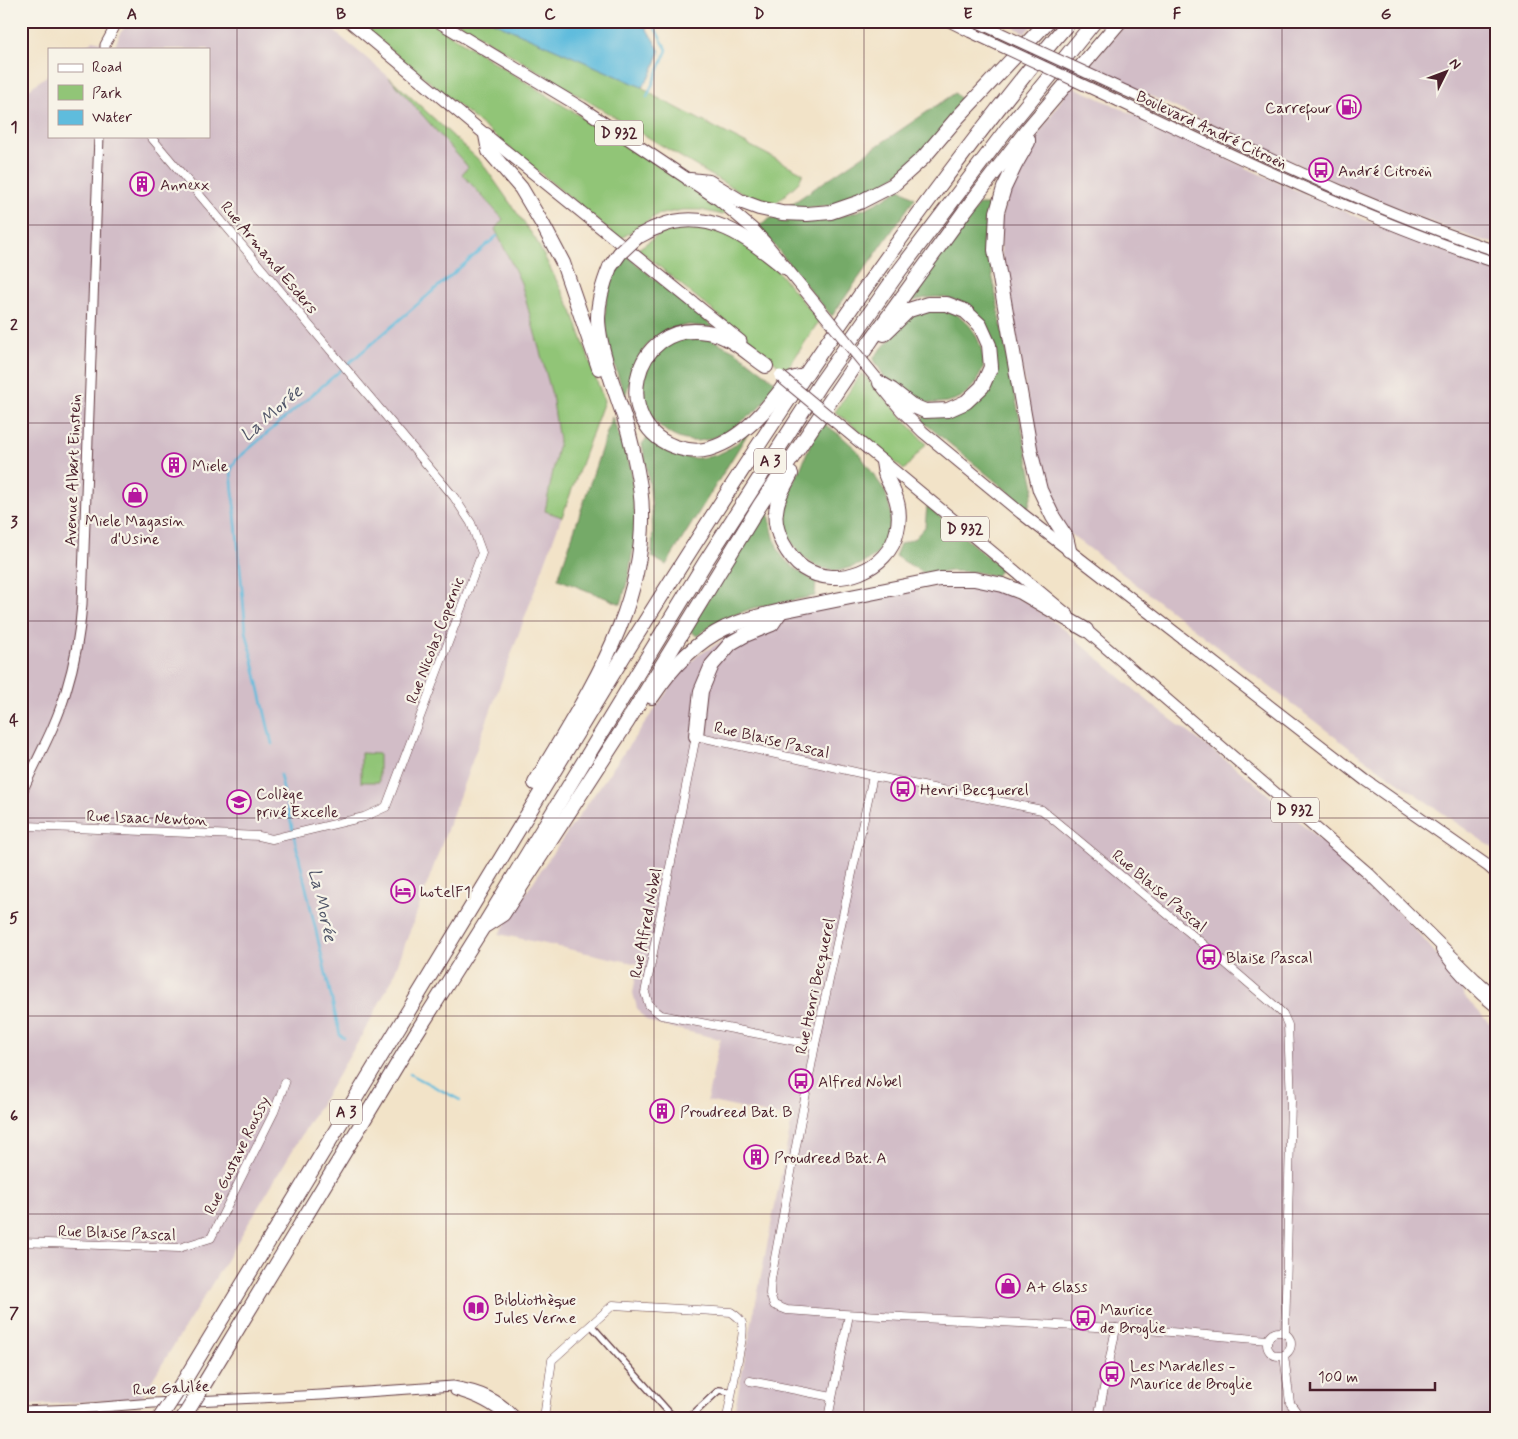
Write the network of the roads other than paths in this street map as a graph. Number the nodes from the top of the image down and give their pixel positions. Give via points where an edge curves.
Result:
1 (118, 21) edge
2 (349, 21) edge
3 (437, 21) edge
4 (948, 21) edge
5 (1048, 21) edge
6 (1070, 21) edge
7 (1096, 21) edge
8 (1120, 21) edge
9 (977, 22) edge
10 (105, 48) edge
11 (1027, 130) junction
12 (486, 135) junction
13 (99, 138) edge
14 (152, 138) edge
15 (690, 180) junction
16 (1497, 252) edge
17 (1497, 263) edge
18 (784, 267) junction
19 (872, 340) junction
20 (766, 366) junction
21 (804, 375) junction
22 (878, 381) junction
23 (369, 396) joint
24 (624, 417) junction
25 (791, 459) junction
26 (883, 462) junction
27 (1069, 550) junction
28 (781, 611) junction
29 (1086, 630) junction
30 (626, 724) junction
31 (696, 736) junction
32 (873, 776) junction
33 (21, 794) edge
34 (21, 824) edge
35 (272, 838) joint
36 (508, 844) junction
37 (1497, 874) edge
38 (483, 927) junction
39 (1429, 933) junction
40 (1497, 998) edge
41 (1497, 1008) edge
42 (815, 1045) junction
43 (285, 1083) dead end
44 (211, 1238) joint
45 (21, 1242) edge
46 (849, 1315) junction
47 (591, 1325) junction
48 (1116, 1328) junction
49 (1285, 1334) junction
50 (1268, 1340) junction
51 (1284, 1355) junction
52 (750, 1380) dead end
53 (443, 1386) junction
54 (732, 1392) junction
55 (832, 1397) junction
56 (21, 1411) edge
57 (160, 1418) edge
58 (183, 1418) edge
59 (507, 1418) edge
60 (517, 1418) edge
61 (544, 1418) edge
62 (674, 1418) edge
63 (688, 1418) edge
64 (727, 1418) edge
65 (828, 1418) edge
66 (1098, 1418) edge
67 (1301, 1418) edge

1 - 10 street
2 - 12 main road, D 932
3 - 15 main road, D 932 via 582,108
4 - 17 main road, Boulevard André Citroën, bridge via 1340,204
5 - 15 highway via 923,158 893,185 860,202 831,212 782,213 740,201 709,182
6 - 21 highway, A 3 via 990,117
7 - 38 highway, A 3 via 1006,130 906,262 820,384 706,561
8 - 11 highway
9 - 16 main road, Boulevard André Citroën, bridge via 1299,173
11 - 19 highway
11 - 27 highway via 1028,142 1010,174 999,205 995,250 1030,454 1040,490 1066,537
12 - 20 main road, D 932
12 - 24 highway via 489,151 521,188 562,263 614,407
13 - 33 street, Avenue Albert Einstein via 79,636 66,692
14 - 23 street, Rue Armand Esders
15 - 18 main road, D 932 via 753,229
18 - 22 main road, D 932, bridge
18 - 24 highway, bridge via 745,237 708,221 684,220 659,226 638,237 620,253 610,267 600,293 598,320 603,354
19 - 22 highway via 884,334 909,310 928,304 947,304 965,311 980,325 989,345 991,367 982,387 966,402 948,410 925,411 910,405
19 - 25 highway
20 - 21 highway via 718,335 690,330 674,334 655,346 639,370 636,399 639,410 650,429 669,445 687,450 708,449 747,428 788,380
20 - 26 main road, D 932, bridge
21 - 36 highway, A 3 via 686,555
22 - 27 main road, D 932 via 922,432
23 - 35 street, Rue Nicolas Copernic via 454,497 470,522 482,553 386,807 364,817
24 - 36 highway via 640,488 642,534 635,580 622,624 607,658 508,828
25 - 26 highway via 793,470 779,495 775,515 778,533 787,552 802,568 820,576 839,578 861,573 879,561 892,546 899,514
25 - 30 highway
26 - 29 main road, D 932
27 - 37 main road, D 932 via 1365,780
28 - 29 highway via 940,579 974,579 1021,592
28 - 30 highway via 725,628 697,646 677,664 643,710
28 - 31 highway via 772,624 730,643 712,665 701,691
29 - 39 main road, D 932 via 1369,874
30 - 38 highway via 503,914
31 - 32 street, Rue Blaise Pascal
31 - 42 street, Rue Alfred Nobel via 645,993 649,1005 661,1015
32 - 42 street, Rue Henri Becquerel
32 - 49 street, Rue Blaise Pascal via 1042,810 1283,1014 1288,1025 1291,1101
34 - 35 street, Rue Isaac Newton
36 - 57 highway, A 3, bridge
38 - 58 highway, A 3, bridge
39 - 40 main road, D 932
39 - 41 main road via 1454,968
42 - 46 street, Rue Henri Becquerel via 770,1294 774,1304 787,1310
43 - 44 street, Rue Gustave Roussy via 274,1112
44 - 45 street, Rue Blaise Pascal via 179,1248
46 - 48 street, Rue Henri Becquerel
46 - 55 street
47 - 54 street via 613,1306 731,1312 744,1325
47 - 61 street via 552,1360
47 - 62 street
48 - 50 street, Rue Henri Becquerel
48 - 66 street
49 - 50 street via 1275,1333
49 - 51 street via 1291,1347
50 - 51 street via 1273,1354
51 - 67 street via 1290,1403
52 - 55 street
53 - 56 street, Rue Galilée
53 - 59 street via 487,1403
53 - 60 street, Rue Galilée via 482,1392 499,1401
54 - 63 street via 719,1390
54 - 64 street
55 - 65 street

